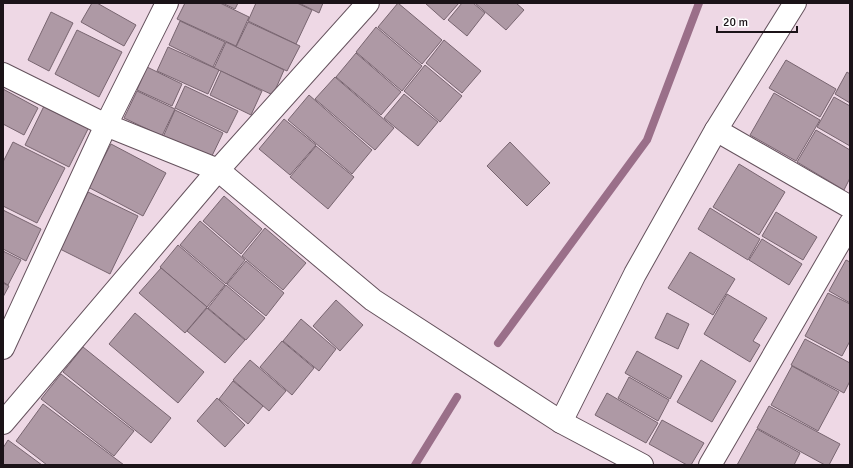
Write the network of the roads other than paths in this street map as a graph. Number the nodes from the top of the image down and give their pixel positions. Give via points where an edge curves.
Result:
1 (167, 3) edge
2 (368, 3) edge
3 (795, 3) edge
4 (3, 74) edge
5 (106, 125) junction
6 (716, 130) junction
7 (218, 170) junction
8 (850, 207) edge
9 (850, 224) edge
10 (3, 348) edge
11 (561, 422) junction
12 (3, 423) edge
13 (642, 465) edge
14 (710, 465) edge

1 - 5 street
2 - 7 street
3 - 6 street
4 - 5 street
5 - 7 street
5 - 10 street
6 - 8 street
6 - 11 street via 634,274
7 - 11 street via 373,300
7 - 12 street
9 - 14 street
11 - 13 street

